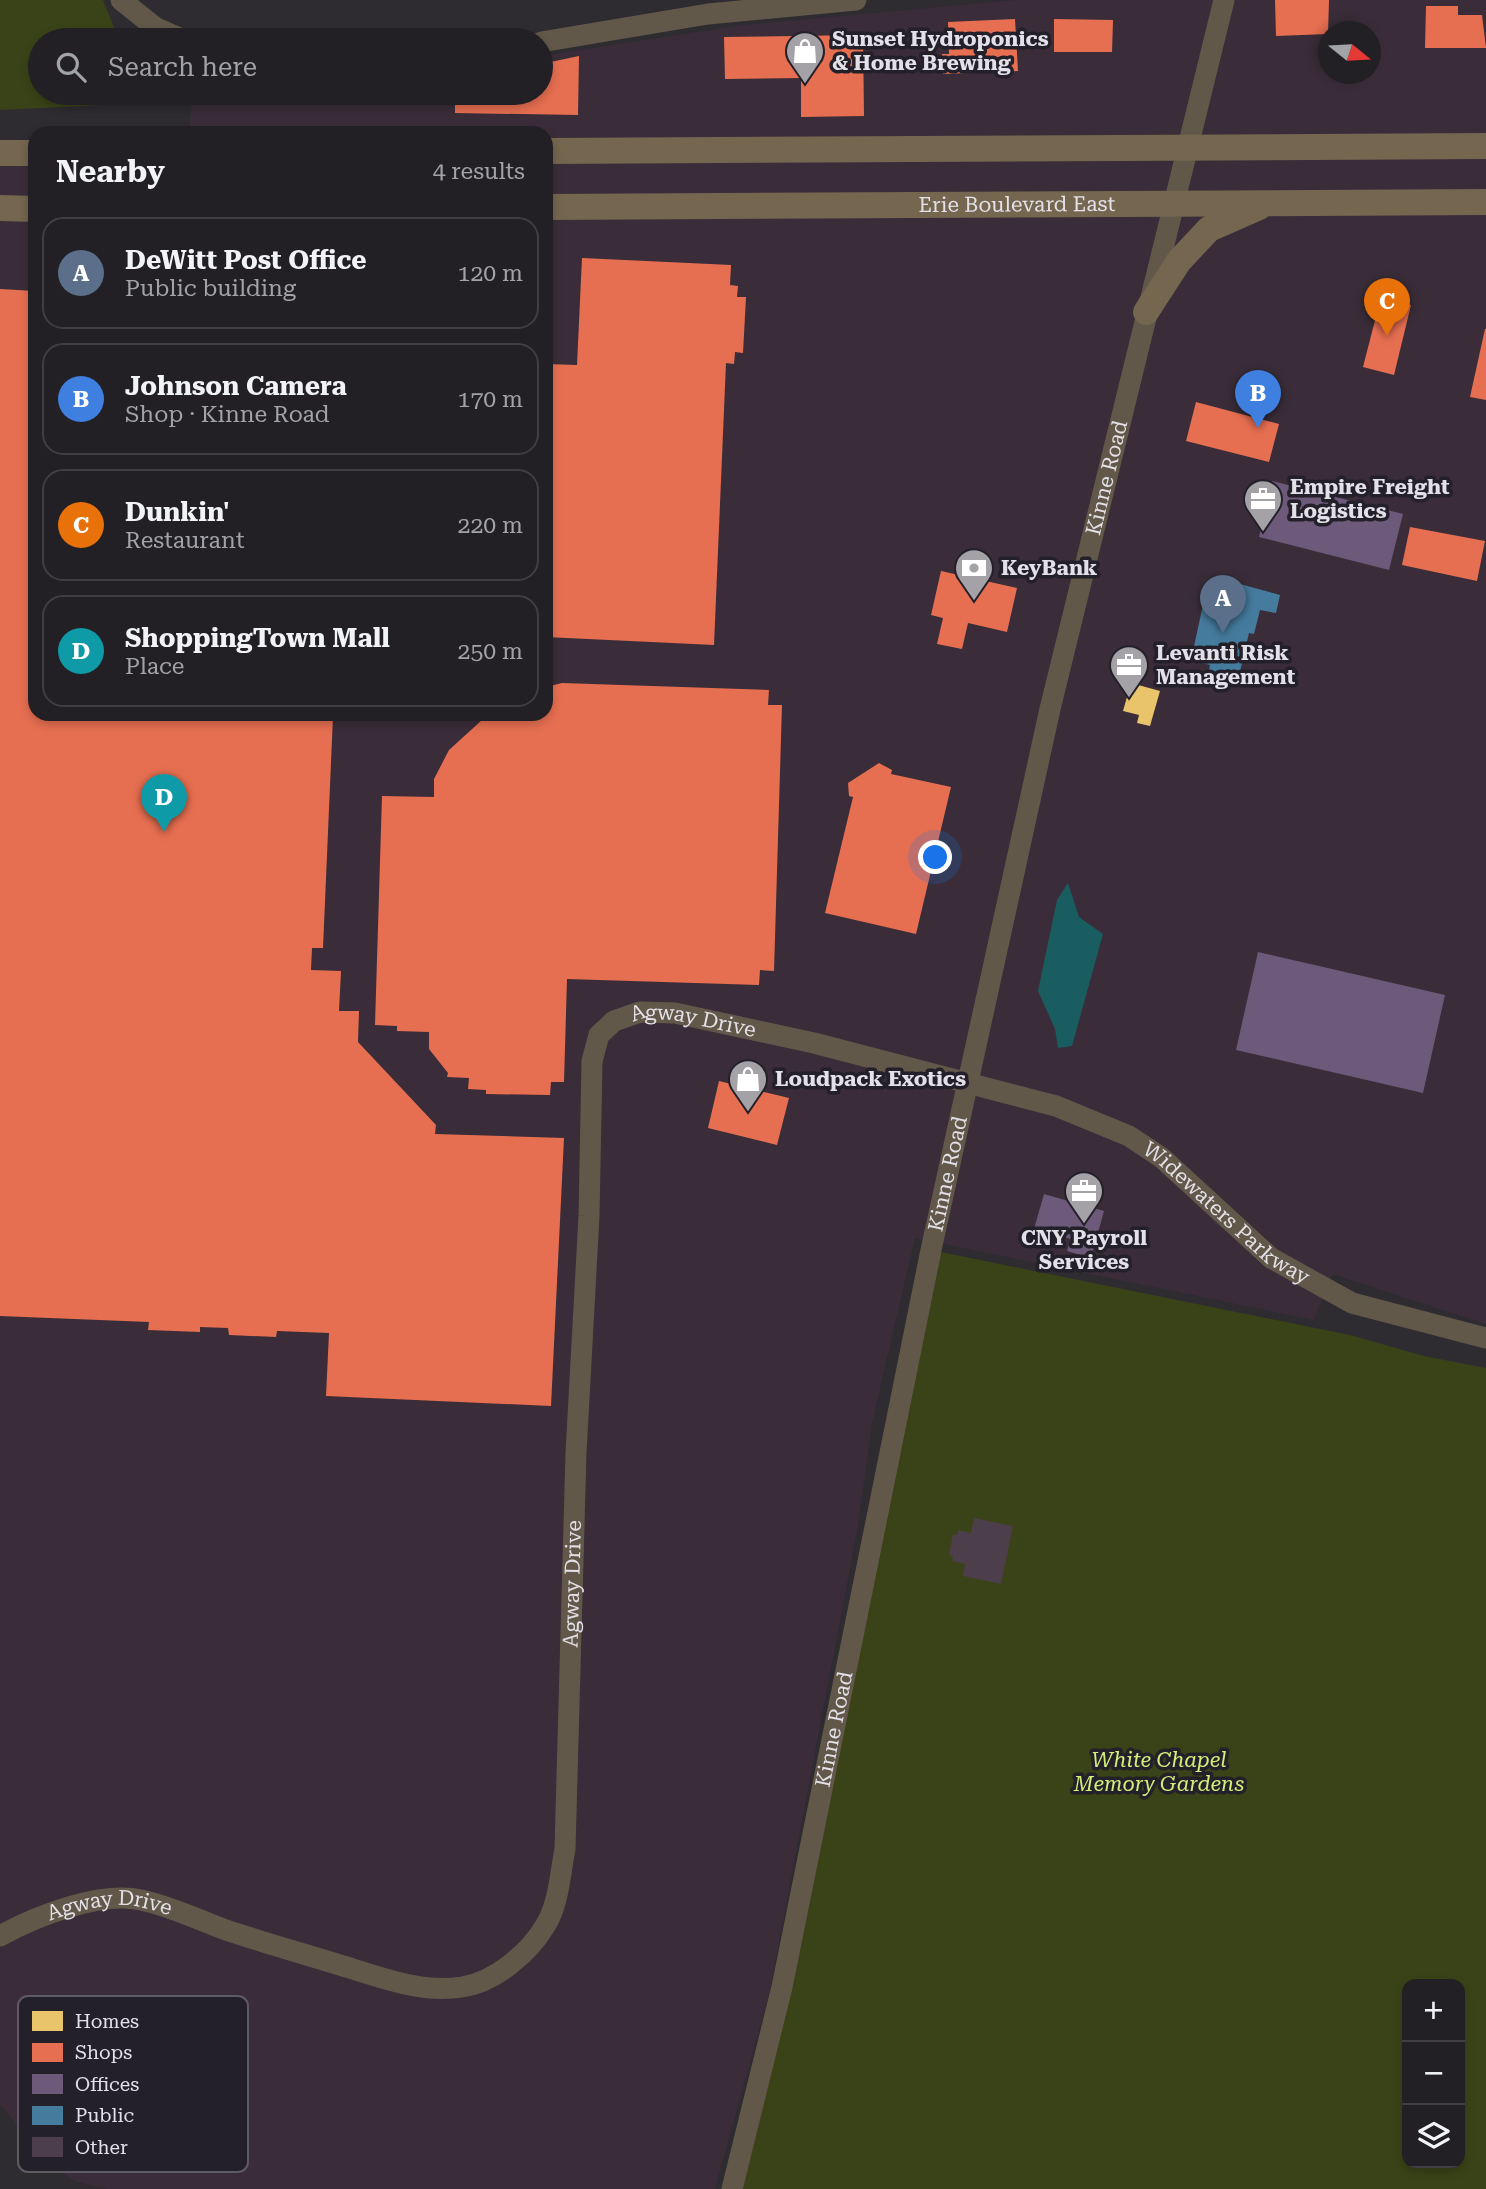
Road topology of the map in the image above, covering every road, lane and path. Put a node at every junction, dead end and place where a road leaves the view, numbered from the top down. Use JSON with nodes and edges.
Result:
{"nodes":[{"id":1,"x":121,"y":0,"type":"edge"},
{"id":2,"x":856,"y":0,"type":"edge"},
{"id":3,"x":1224,"y":0,"type":"edge"},
{"id":4,"x":157,"y":28,"type":"edge"},
{"id":5,"x":553,"y":40,"type":"edge"},
{"id":6,"x":1189,"y":146,"type":"junction"},
{"id":7,"x":1486,"y":146,"type":"edge"},
{"id":8,"x":553,"y":151,"type":"edge"},
{"id":9,"x":0,"y":153,"type":"edge"},
{"id":10,"x":28,"y":153,"type":"edge"},
{"id":11,"x":1486,"y":202,"type":"edge"},
{"id":12,"x":1268,"y":203,"type":"junction"},
{"id":13,"x":1173,"y":204,"type":"junction"},
{"id":14,"x":553,"y":206,"type":"edge"},
{"id":15,"x":0,"y":208,"type":"edge"},
{"id":16,"x":28,"y":209,"type":"edge"},
{"id":17,"x":1146,"y":312,"type":"junction"},
{"id":18,"x":968,"y":1081,"type":"junction"},
{"id":19,"x":1486,"y":1338,"type":"edge"},
{"id":20,"x":0,"y":1936,"type":"edge"},
{"id":21,"x":732,"y":2189,"type":"edge"}],
"edges":[{"from":1,"to":4,"type":"street"},
{"from":2,"to":5,"type":"street"},
{"from":3,"to":6,"type":"street","name":"Kinne Road"},
{"from":6,"to":7,"type":"main road"},
{"from":6,"to":8,"type":"main road"},
{"from":6,"to":13,"type":"street","name":"Kinne Road"},
{"from":9,"to":10,"type":"main road"},
{"from":11,"to":12,"type":"main road","name":"Erie Boulevard East"},
{"from":12,"to":13,"type":"main road","name":"Erie Boulevard East"},
{"from":12,"to":17,"type":"main road"},
{"from":13,"to":14,"type":"main road","name":"Erie Boulevard East"},
{"from":13,"to":17,"type":"street","name":"Kinne Road"},
{"from":15,"to":16,"type":"main road"},
{"from":17,"to":18,"type":"street","name":"Kinne Road"},
{"from":18,"to":19,"type":"street","name":"Widewaters Parkway"},
{"from":18,"to":20,"type":"street","name":"Agway Drive"},
{"from":18,"to":21,"type":"street","name":"Kinne Road"}]}
